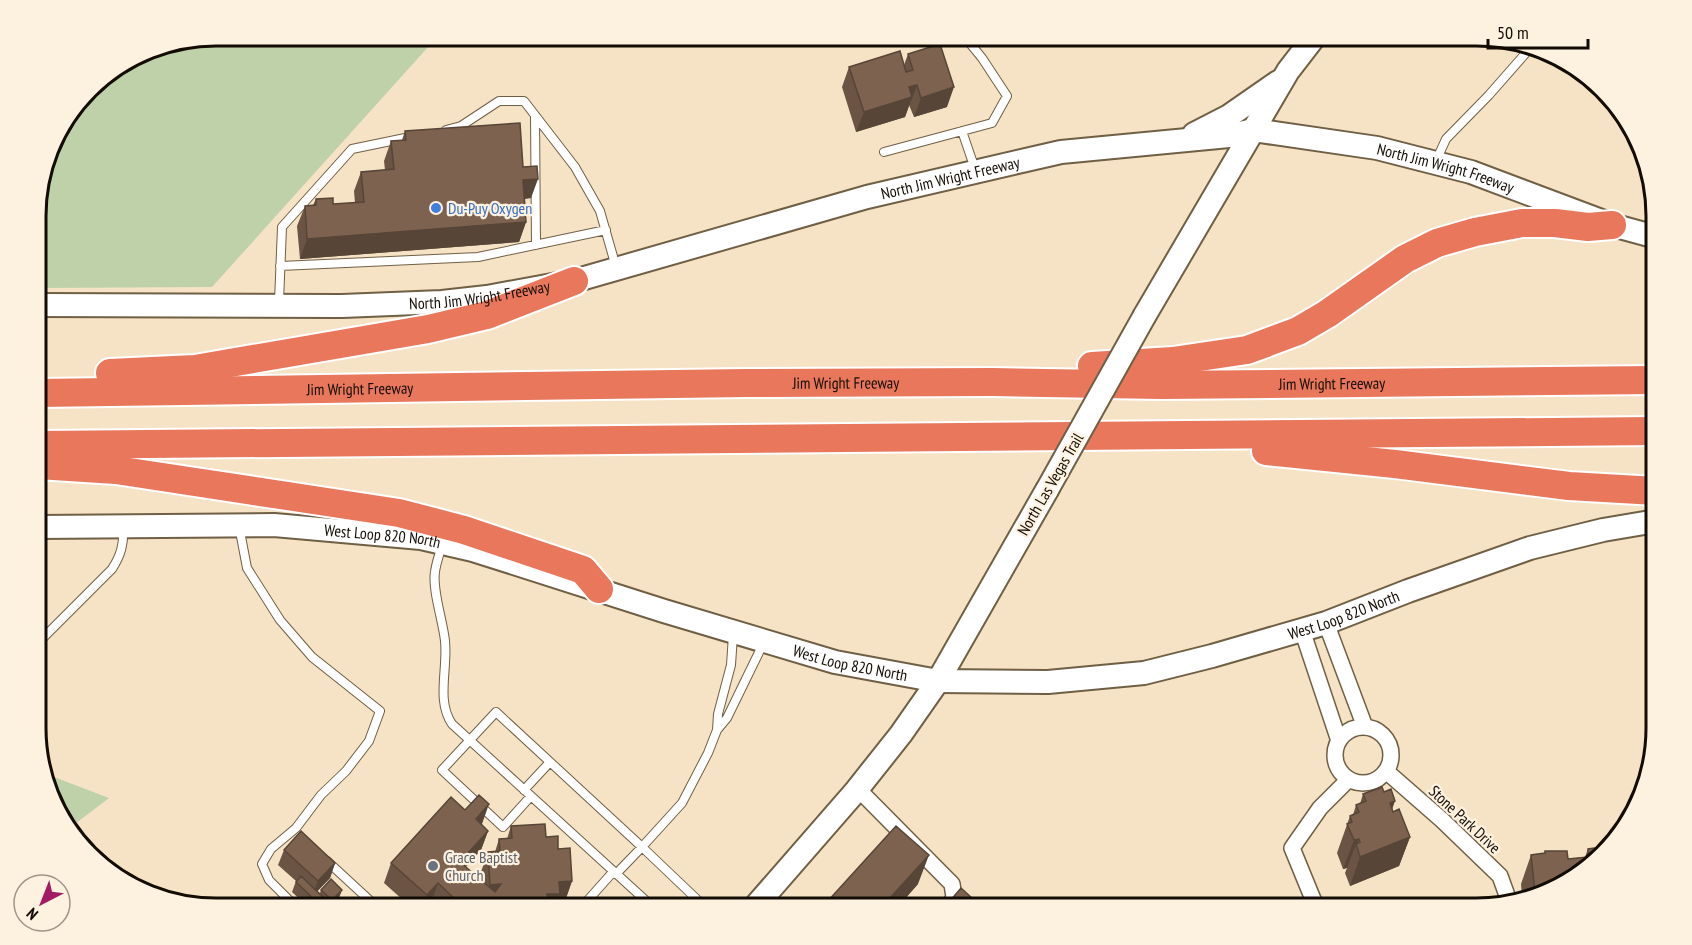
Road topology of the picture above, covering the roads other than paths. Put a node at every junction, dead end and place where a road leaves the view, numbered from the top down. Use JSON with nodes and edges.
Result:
{"nodes":[{"id":1,"x":973,"y":47,"type":"edge"},
{"id":2,"x":1307,"y":47,"type":"edge"},
{"id":3,"x":1525,"y":54,"type":"edge"},
{"id":4,"x":1284,"y":78,"type":"junction"},
{"id":5,"x":535,"y":116,"type":"junction"},
{"id":6,"x":1253,"y":130,"type":"junction"},
{"id":7,"x":441,"y":131,"type":"edge"},
{"id":8,"x":963,"y":131,"type":"junction"},
{"id":9,"x":421,"y":135,"type":"edge"},
{"id":10,"x":1183,"y":140,"type":"junction"},
{"id":11,"x":884,"y":152,"type":"dead end"},
{"id":12,"x":1435,"y":163,"type":"junction"},
{"id":13,"x":976,"y":171,"type":"junction"},
{"id":14,"x":1612,"y":225,"type":"junction"},
{"id":15,"x":606,"y":230,"type":"junction"},
{"id":16,"x":1645,"y":234,"type":"edge"},
{"id":17,"x":536,"y":245,"type":"junction"},
{"id":18,"x":280,"y":266,"type":"junction"},
{"id":19,"x":616,"y":269,"type":"junction"},
{"id":20,"x":574,"y":281,"type":"junction"},
{"id":21,"x":47,"y":305,"type":"edge"},
{"id":22,"x":279,"y":306,"type":"junction"},
{"id":23,"x":47,"y":376,"type":"edge"},
{"id":24,"x":1645,"y":380,"type":"edge"},
{"id":25,"x":992,"y":381,"type":"junction"},
{"id":26,"x":47,"y":393,"type":"edge"},
{"id":27,"x":1645,"y":431,"type":"edge"},
{"id":28,"x":1234,"y":436,"type":"junction"},
{"id":29,"x":47,"y":445,"type":"edge"},
{"id":30,"x":47,"y":466,"type":"edge"},
{"id":31,"x":1645,"y":490,"type":"edge"},
{"id":32,"x":1645,"y":523,"type":"edge"},
{"id":33,"x":239,"y":525,"type":"junction"},
{"id":34,"x":123,"y":526,"type":"junction"},
{"id":35,"x":47,"y":527,"type":"edge"},
{"id":36,"x":442,"y":543,"type":"junction"},
{"id":37,"x":599,"y":589,"type":"junction"},
{"id":38,"x":1326,"y":623,"type":"junction"},
{"id":39,"x":1302,"y":630,"type":"junction"},
{"id":40,"x":733,"y":632,"type":"junction"},
{"id":41,"x":47,"y":634,"type":"edge"},
{"id":42,"x":765,"y":641,"type":"junction"},
{"id":43,"x":938,"y":681,"type":"junction"},
{"id":44,"x":1365,"y":727,"type":"junction"},
{"id":45,"x":717,"y":730,"type":"junction"},
{"id":46,"x":470,"y":740,"type":"junction"},
{"id":47,"x":1339,"y":741,"type":"junction"},
{"id":48,"x":550,"y":762,"type":"junction"},
{"id":49,"x":1386,"y":771,"type":"junction"},
{"id":50,"x":1349,"y":779,"type":"junction"},
{"id":51,"x":857,"y":788,"type":"junction"},
{"id":52,"x":524,"y":790,"type":"junction"},
{"id":53,"x":531,"y":796,"type":"junction"},
{"id":54,"x":293,"y":830,"type":"junction"},
{"id":55,"x":302,"y":838,"type":"edge"},
{"id":56,"x":642,"y":847,"type":"junction"},
{"id":57,"x":319,"y":854,"type":"edge"},
{"id":58,"x":615,"y":873,"type":"junction"},
{"id":59,"x":1507,"y":895,"type":"edge"},
{"id":60,"x":287,"y":898,"type":"edge"},
{"id":61,"x":367,"y":898,"type":"edge"},
{"id":62,"x":591,"y":898,"type":"edge"},
{"id":63,"x":643,"y":898,"type":"edge"},
{"id":64,"x":696,"y":898,"type":"edge"},
{"id":65,"x":762,"y":898,"type":"edge"},
{"id":66,"x":954,"y":898,"type":"edge"},
{"id":67,"x":1312,"y":898,"type":"edge"}],
"edges":[{"from":1,"to":8,"type":"lane"},
{"from":2,"to":4,"type":"main road","name":"North Las Vegas Trail"},
{"from":3,"to":12,"type":"lane"},
{"from":4,"to":6,"type":"main road","name":"North Las Vegas Trail"},
{"from":4,"to":10,"type":"main road"},
{"from":5,"to":7,"type":"lane"},
{"from":5,"to":15,"type":"lane"},
{"from":5,"to":17,"type":"lane"},
{"from":6,"to":10,"type":"main road","name":"North Jim Wright Freeway"},
{"from":6,"to":12,"type":"main road","name":"North Jim Wright Freeway"},
{"from":6,"to":43,"type":"main road","name":"North Las Vegas Trail","bridge":true},
{"from":8,"to":11,"type":"lane"},
{"from":8,"to":13,"type":"lane"},
{"from":9,"to":18,"type":"lane"},
{"from":10,"to":13,"type":"main road","name":"North Jim Wright Freeway"},
{"from":12,"to":14,"type":"main road","name":"North Jim Wright Freeway"},
{"from":13,"to":19,"type":"main road","name":"North Jim Wright Freeway"},
{"from":14,"to":16,"type":"main road","name":"North Jim Wright Freeway"},
{"from":14,"to":25,"type":"highway"},
{"from":15,"to":17,"type":"lane"},
{"from":15,"to":19,"type":"lane"},
{"from":17,"to":18,"type":"lane"},
{"from":18,"to":22,"type":"lane"},
{"from":19,"to":20,"type":"main road","name":"North Jim Wright Freeway"},
{"from":20,"to":22,"type":"main road","name":"North Jim Wright Freeway"},
{"from":20,"to":23,"type":"highway"},
{"from":21,"to":22,"type":"main road","name":"North Jim Wright Freeway"},
{"from":24,"to":25,"type":"highway","name":"Jim Wright Freeway"},
{"from":25,"to":26,"type":"highway","name":"Jim Wright Freeway"},
{"from":27,"to":28,"type":"highway"},
{"from":28,"to":29,"type":"highway"},
{"from":28,"to":31,"type":"highway"},
{"from":30,"to":37,"type":"highway"},
{"from":32,"to":38,"type":"main road","name":"West Loop 820 North"},
{"from":33,"to":34,"type":"main road","name":"West Loop 820 North"},
{"from":33,"to":36,"type":"main road","name":"West Loop 820 North"},
{"from":33,"to":54,"type":"lane"},
{"from":34,"to":35,"type":"main road","name":"West Loop 820 North"},
{"from":34,"to":41,"type":"lane"},
{"from":36,"to":37,"type":"main road","name":"West Loop 820 North"},
{"from":36,"to":46,"type":"lane"},
{"from":37,"to":40,"type":"main road","name":"West Loop 820 North"},
{"from":38,"to":39,"type":"main road","name":"West Loop 820 North"},
{"from":38,"to":44,"type":"street"},
{"from":39,"to":43,"type":"main road","name":"West Loop 820 North"},
{"from":39,"to":47,"type":"street"},
{"from":40,"to":42,"type":"main road","name":"West Loop 820 North"},
{"from":40,"to":45,"type":"lane"},
{"from":42,"to":43,"type":"main road","name":"West Loop 820 North"},
{"from":42,"to":45,"type":"lane"},
{"from":43,"to":51,"type":"main road","name":"North Las Vegas Trail"},
{"from":44,"to":47,"type":"street"},
{"from":44,"to":49,"type":"street"},
{"from":45,"to":56,"type":"lane"},
{"from":46,"to":48,"type":"lane"},
{"from":46,"to":52,"type":"lane"},
{"from":46,"to":53,"type":"lane"},
{"from":47,"to":50,"type":"street"},
{"from":48,"to":52,"type":"lane"},
{"from":48,"to":56,"type":"lane"},
{"from":49,"to":50,"type":"street"},
{"from":49,"to":59,"type":"street","name":"Stone Park Drive"},
{"from":50,"to":67,"type":"street"},
{"from":51,"to":65,"type":"main road","name":"North Las Vegas Trail"},
{"from":51,"to":66,"type":"street"},
{"from":52,"to":53,"type":"lane"},
{"from":53,"to":58,"type":"lane"},
{"from":54,"to":55,"type":"lane"},
{"from":54,"to":60,"type":"lane"},
{"from":56,"to":58,"type":"lane"},
{"from":56,"to":64,"type":"lane"},
{"from":57,"to":61,"type":"lane"},
{"from":58,"to":62,"type":"lane"},
{"from":58,"to":63,"type":"lane"}]}
